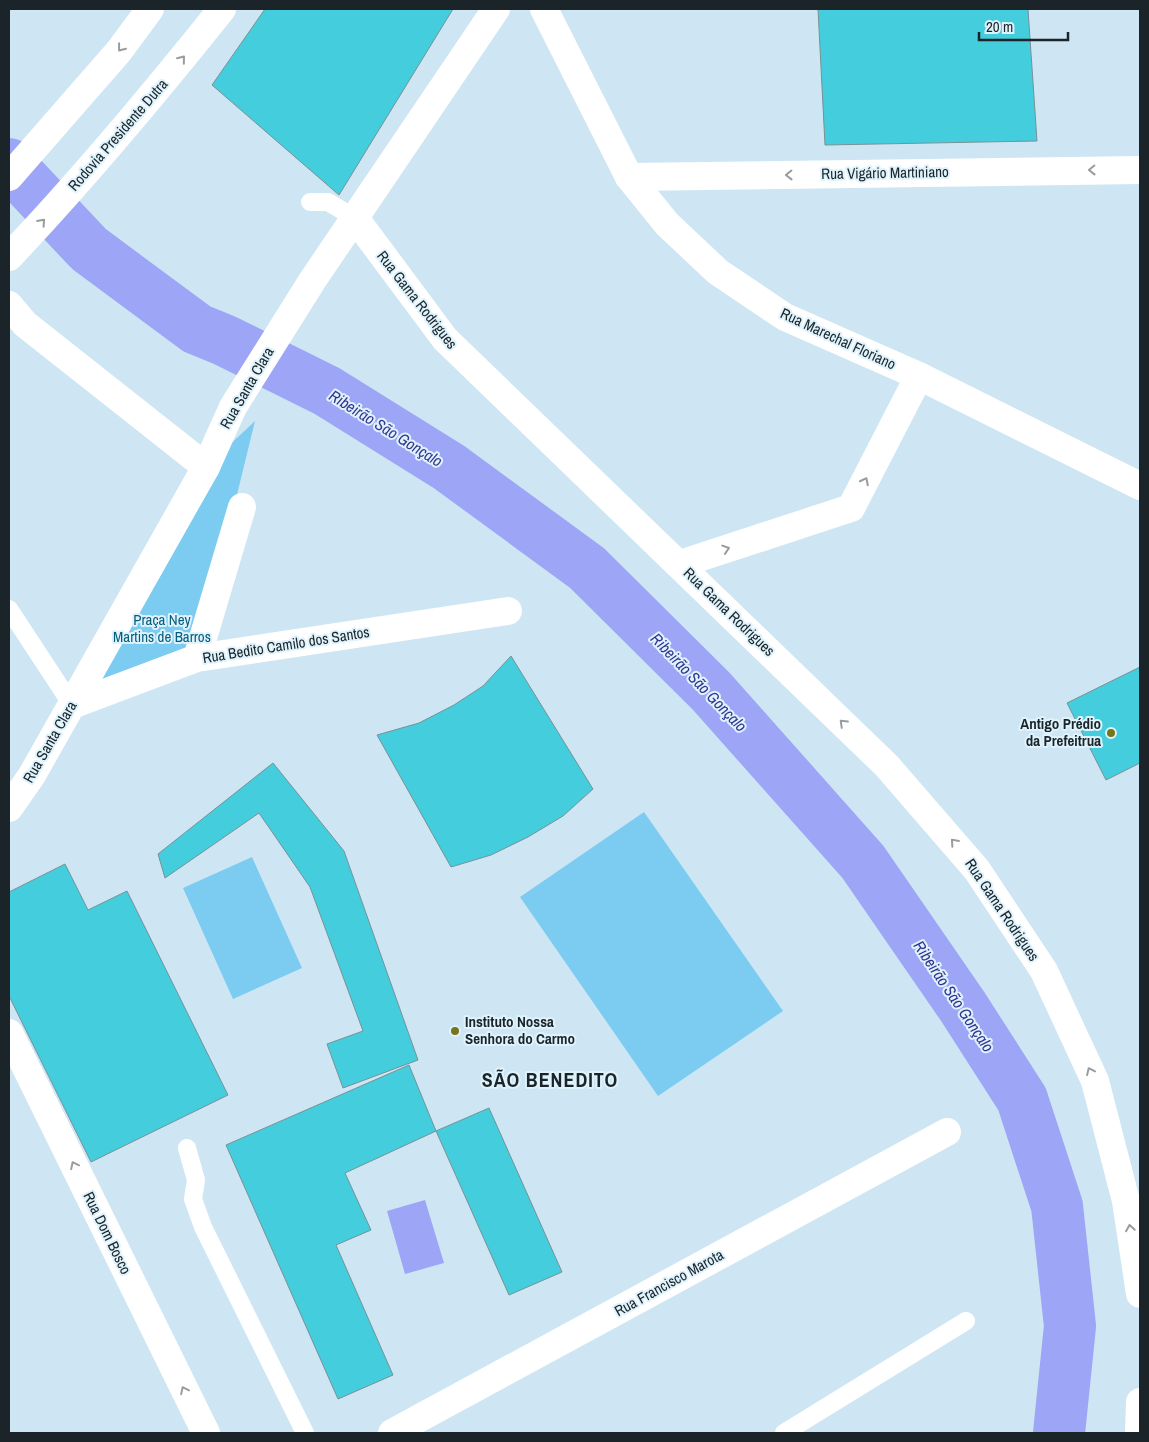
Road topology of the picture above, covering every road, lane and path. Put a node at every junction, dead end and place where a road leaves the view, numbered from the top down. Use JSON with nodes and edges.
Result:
{"nodes":[{"id":1,"x":150,"y":9,"type":"edge"},
{"id":2,"x":222,"y":9,"type":"edge"},
{"id":3,"x":496,"y":9,"type":"edge"},
{"id":4,"x":544,"y":9,"type":"edge"},
{"id":5,"x":1140,"y":170,"type":"edge"},
{"id":6,"x":9,"y":177,"type":"edge"},
{"id":7,"x":629,"y":177,"type":"junction"},
{"id":8,"x":310,"y":202,"type":"dead end"},
{"id":9,"x":355,"y":218,"type":"junction"},
{"id":10,"x":9,"y":257,"type":"edge"},
{"id":11,"x":9,"y":305,"type":"edge"},
{"id":12,"x":919,"y":376,"type":"junction"},
{"id":13,"x":206,"y":467,"type":"junction"},
{"id":14,"x":1140,"y":486,"type":"edge"},
{"id":15,"x":242,"y":507,"type":"dead end"},
{"id":16,"x":680,"y":564,"type":"junction"},
{"id":17,"x":9,"y":609,"type":"edge"},
{"id":18,"x":508,"y":611,"type":"dead end"},
{"id":19,"x":197,"y":658,"type":"junction"},
{"id":20,"x":72,"y":705,"type":"junction"},
{"id":21,"x":9,"y":808,"type":"edge"},
{"id":22,"x":9,"y":1033,"type":"edge"},
{"id":23,"x":947,"y":1132,"type":"dead end"},
{"id":24,"x":187,"y":1148,"type":"dead end"},
{"id":25,"x":1140,"y":1294,"type":"edge"},
{"id":26,"x":966,"y":1320,"type":"dead end"},
{"id":27,"x":1140,"y":1402,"type":"edge"},
{"id":28,"x":206,"y":1433,"type":"edge"},
{"id":29,"x":305,"y":1433,"type":"edge"},
{"id":30,"x":394,"y":1433,"type":"edge"},
{"id":31,"x":784,"y":1433,"type":"edge"},
{"id":32,"x":1139,"y":1433,"type":"edge"}],
"edges":[{"from":1,"to":6,"type":"main road","one_way":true},
{"from":10,"to":2,"type":"main road","name":"Rodovia Presidente Dutra","one_way":true},
{"from":3,"to":9,"type":"main road","name":"Rua Santa Clara"},
{"from":4,"to":7,"type":"main road","name":"Rua Marechal Floriano"},
{"from":5,"to":7,"type":"main road","name":"Rua Vigário Martiniano","one_way":true},
{"from":7,"to":12,"type":"main road","name":"Rua Marechal Floriano"},
{"from":8,"to":9,"type":"lane"},
{"from":9,"to":13,"type":"main road","name":"Rua Santa Clara"},
{"from":9,"to":16,"type":"main road","name":"Rua Gama Rodrigues"},
{"from":11,"to":13,"type":"main road"},
{"from":12,"to":14,"type":"main road","name":"Rua Marechal Floriano"},
{"from":16,"to":12,"type":"main road","name":"Rua Gama Rodrigues","one_way":true},
{"from":13,"to":20,"type":"main road","name":"Rua Santa Clara"},
{"from":15,"to":19,"type":"main road"},
{"from":25,"to":16,"type":"main road","name":"Rua Gama Rodrigues","one_way":true},
{"from":17,"to":20,"type":"lane"},
{"from":18,"to":19,"type":"main road","name":"Rua Bedito Camilo dos Santos"},
{"from":19,"to":20,"type":"main road","name":"Rua Bedito Camilo dos Santos"},
{"from":20,"to":21,"type":"main road","name":"Rua Santa Clara"},
{"from":28,"to":22,"type":"main road","name":"Rua Dom Bosco","one_way":true},
{"from":23,"to":30,"type":"main road","name":"Rua Francisco Marota"},
{"from":24,"to":29,"type":"lane"},
{"from":26,"to":31,"type":"lane"},
{"from":27,"to":32,"type":"main road"}]}
